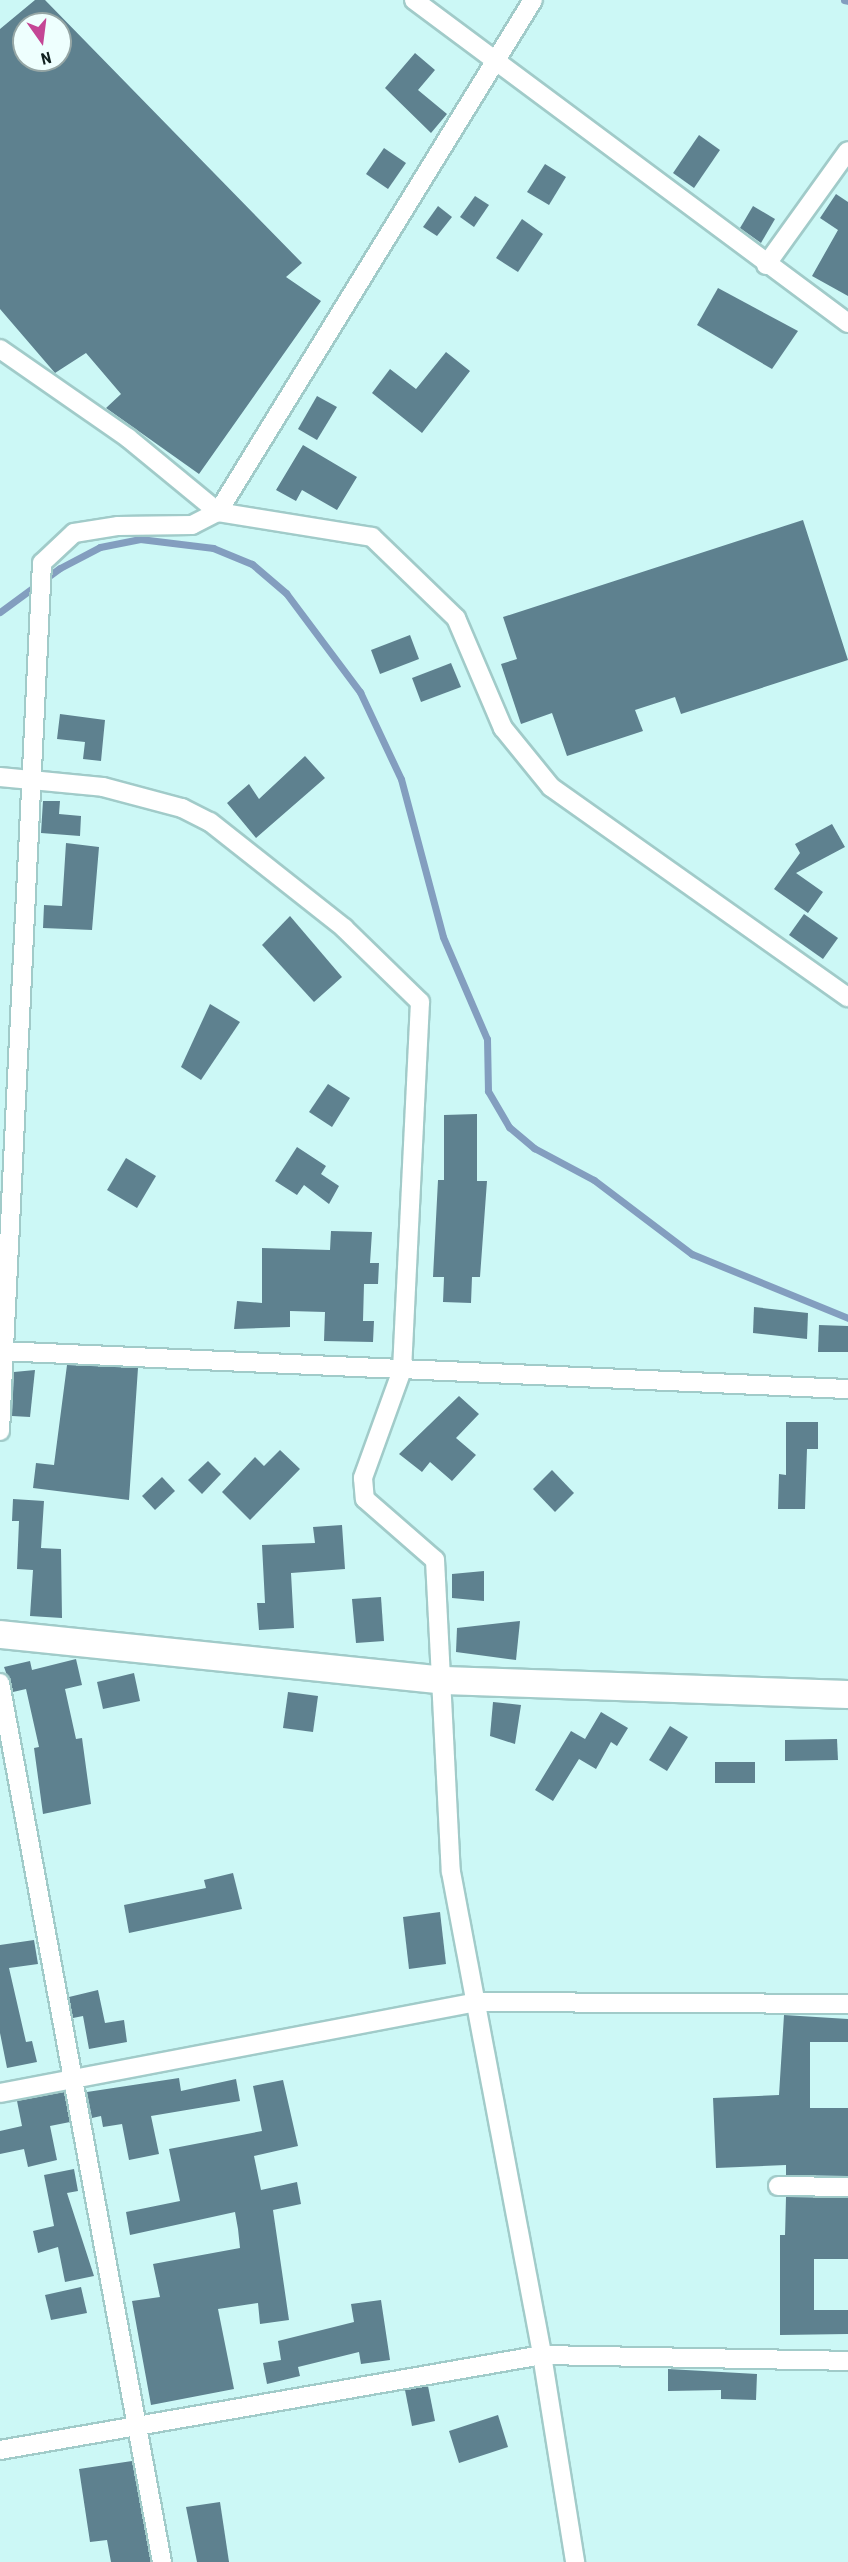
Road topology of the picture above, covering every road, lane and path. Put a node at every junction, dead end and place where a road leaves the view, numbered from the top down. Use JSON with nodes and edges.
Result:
{"nodes":[{"id":1,"x":414,"y":0,"type":"edge"},
{"id":2,"x":533,"y":0,"type":"edge"},
{"id":3,"x":498,"y":62,"type":"junction"},
{"id":4,"x":848,"y":151,"type":"edge"},
{"id":5,"x":766,"y":265,"type":"junction"},
{"id":6,"x":848,"y":323,"type":"edge"},
{"id":7,"x":0,"y":349,"type":"edge"},
{"id":8,"x":218,"y":512,"type":"junction"},
{"id":9,"x":32,"y":776,"type":"junction"},
{"id":10,"x":0,"y":777,"type":"edge"},
{"id":11,"x":848,"y":996,"type":"edge"},
{"id":12,"x":7,"y":1092,"type":"edge"},
{"id":13,"x":2,"y":1350,"type":"edge"},
{"id":14,"x":402,"y":1370,"type":"junction"},
{"id":15,"x":848,"y":1389,"type":"edge"},
{"id":16,"x":0,"y":1431,"type":"edge"},
{"id":17,"x":0,"y":1634,"type":"edge"},
{"id":18,"x":443,"y":1680,"type":"junction"},
{"id":19,"x":0,"y":1683,"type":"edge"},
{"id":20,"x":848,"y":1694,"type":"edge"},
{"id":21,"x":7,"y":1755,"type":"edge"},
{"id":22,"x":477,"y":2002,"type":"junction"},
{"id":23,"x":848,"y":2004,"type":"edge"},
{"id":24,"x":75,"y":2080,"type":"junction"},
{"id":25,"x":0,"y":2093,"type":"edge"},
{"id":26,"x":778,"y":2186,"type":"dead end"},
{"id":27,"x":848,"y":2187,"type":"edge"},
{"id":28,"x":542,"y":2355,"type":"junction"},
{"id":29,"x":848,"y":2361,"type":"edge"},
{"id":30,"x":139,"y":2424,"type":"junction"},
{"id":31,"x":0,"y":2450,"type":"edge"},
{"id":32,"x":162,"y":2562,"type":"edge"},
{"id":33,"x":575,"y":2562,"type":"edge"}],
"edges":[{"from":1,"to":3,"type":"street"},
{"from":2,"to":3,"type":"street"},
{"from":3,"to":5,"type":"street"},
{"from":3,"to":8,"type":"street"},
{"from":4,"to":5,"type":"street"},
{"from":5,"to":6,"type":"street"},
{"from":7,"to":8,"type":"street"},
{"from":8,"to":9,"type":"street"},
{"from":8,"to":11,"type":"street"},
{"from":9,"to":10,"type":"street"},
{"from":9,"to":12,"type":"street"},
{"from":9,"to":14,"type":"street"},
{"from":12,"to":13,"type":"street"},
{"from":13,"to":14,"type":"street"},
{"from":13,"to":16,"type":"street"},
{"from":14,"to":15,"type":"street"},
{"from":14,"to":18,"type":"street"},
{"from":17,"to":18,"type":"street"},
{"from":18,"to":20,"type":"street"},
{"from":18,"to":22,"type":"street"},
{"from":19,"to":21,"type":"street"},
{"from":21,"to":24,"type":"street"},
{"from":22,"to":23,"type":"street"},
{"from":22,"to":24,"type":"street"},
{"from":22,"to":28,"type":"street"},
{"from":24,"to":25,"type":"street"},
{"from":24,"to":30,"type":"street"},
{"from":26,"to":27,"type":"street"},
{"from":28,"to":29,"type":"street"},
{"from":28,"to":30,"type":"street"},
{"from":28,"to":33,"type":"street"},
{"from":30,"to":31,"type":"street"},
{"from":30,"to":32,"type":"street"}]}
